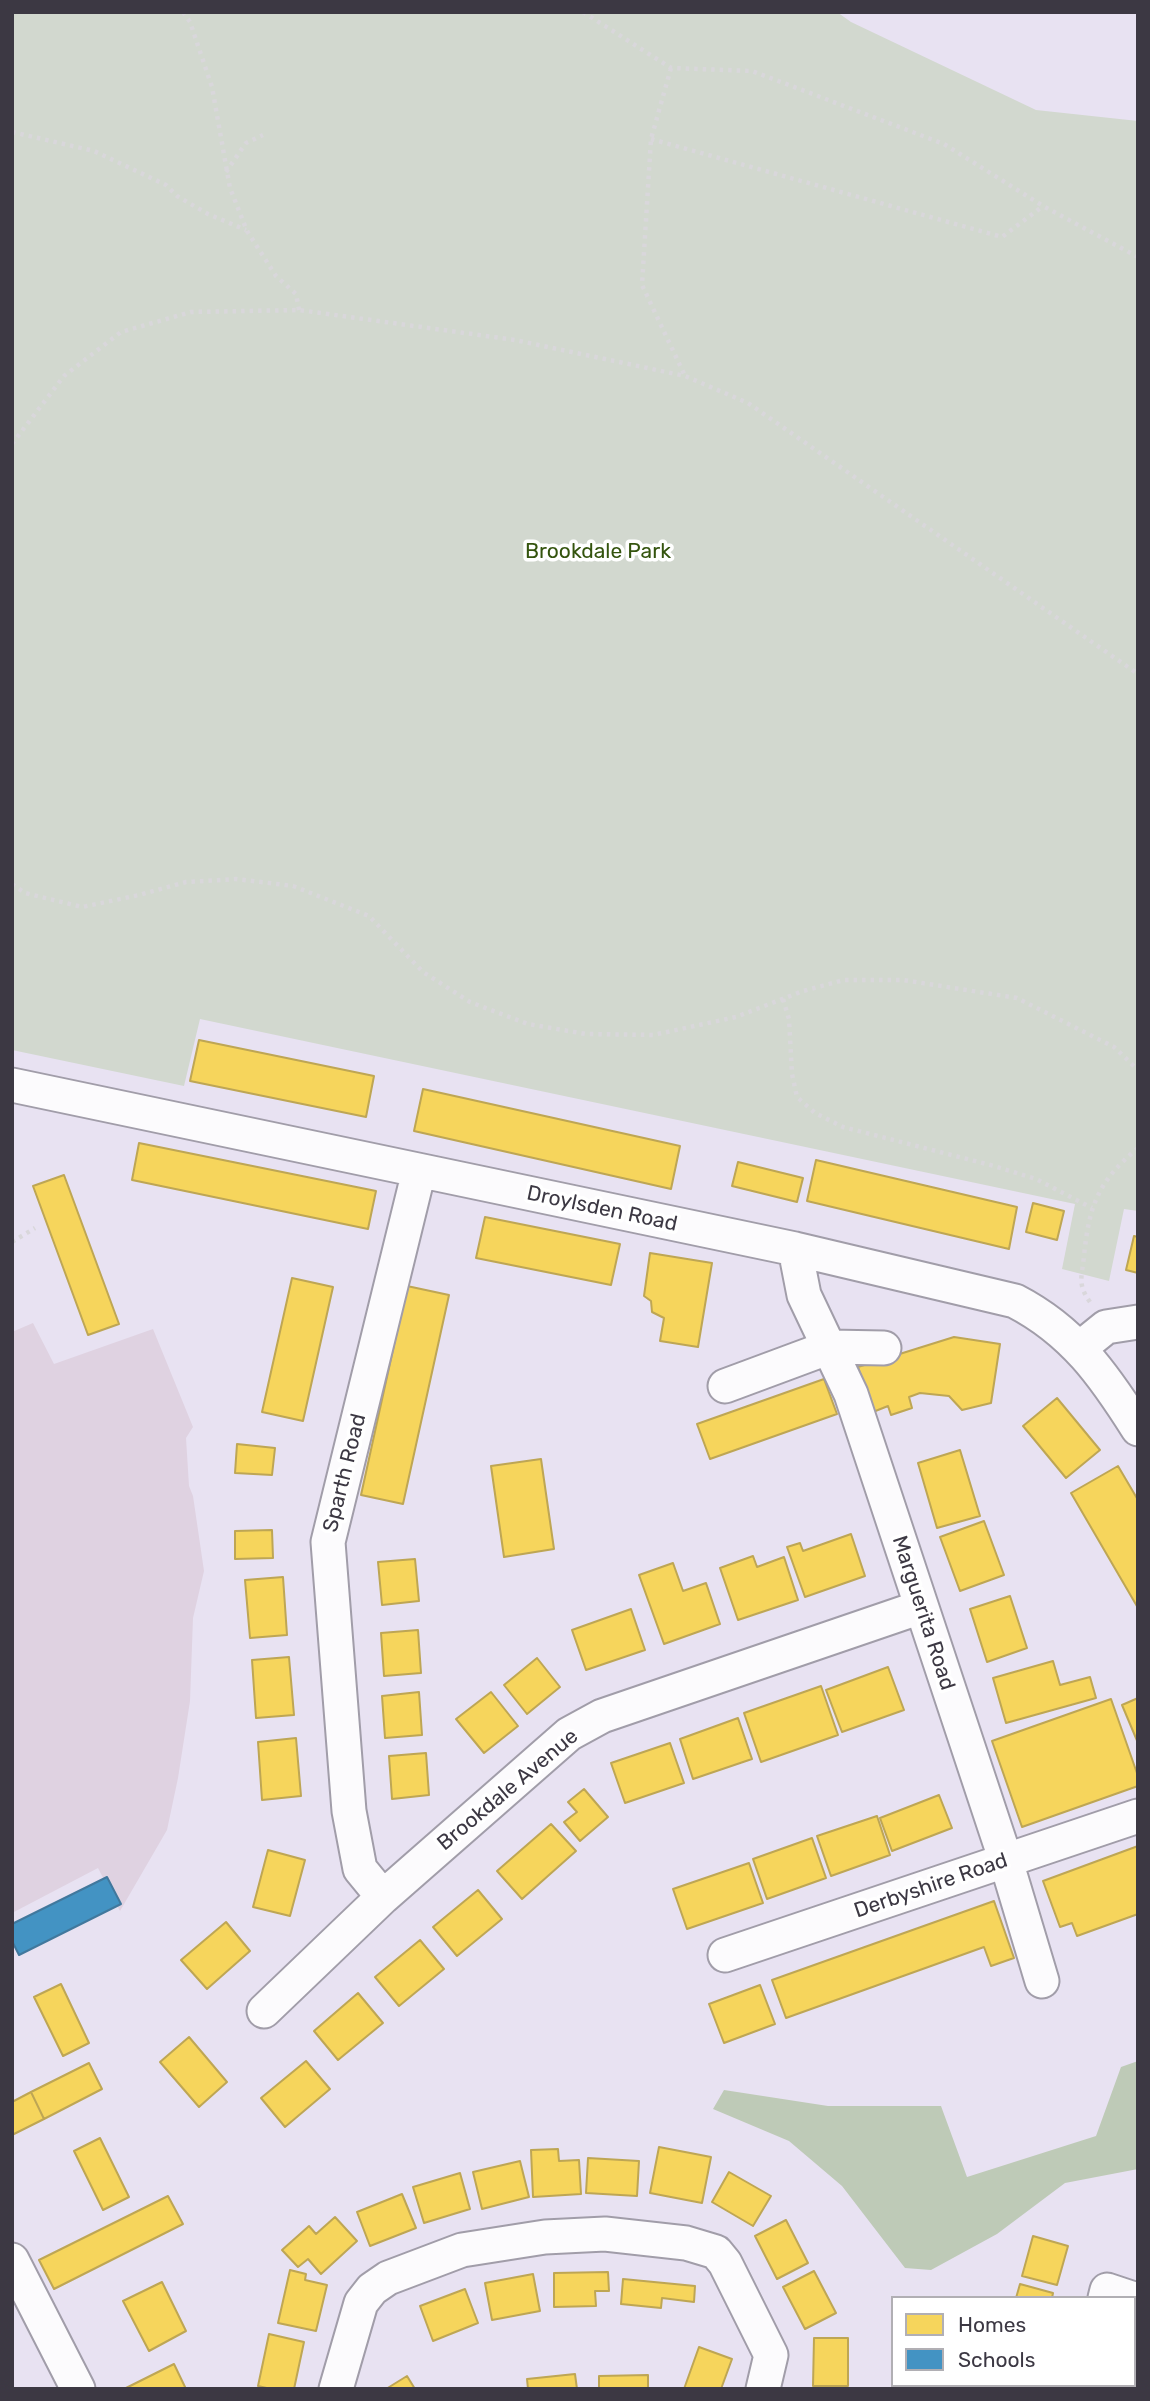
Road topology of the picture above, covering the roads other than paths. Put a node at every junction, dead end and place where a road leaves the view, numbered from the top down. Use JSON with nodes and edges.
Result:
{"nodes":[{"id":1,"x":12,"y":1085,"type":"edge"},
{"id":2,"x":419,"y":1171,"type":"junction"},
{"id":3,"x":795,"y":1249,"type":"junction"},
{"id":4,"x":1122,"y":1325,"type":"edge"},
{"id":5,"x":830,"y":1347,"type":"junction"},
{"id":6,"x":884,"y":1348,"type":"dead end"},
{"id":7,"x":1080,"y":1348,"type":"junction"},
{"id":8,"x":724,"y":1386,"type":"dead end"},
{"id":9,"x":1138,"y":1429,"type":"edge"},
{"id":10,"x":921,"y":1607,"type":"junction"},
{"id":11,"x":1138,"y":1816,"type":"edge"},
{"id":12,"x":1006,"y":1861,"type":"junction"},
{"id":13,"x":383,"y":1897,"type":"junction"},
{"id":14,"x":725,"y":1955,"type":"dead end"},
{"id":15,"x":1042,"y":1981,"type":"dead end"},
{"id":16,"x":264,"y":2011,"type":"dead end"},
{"id":17,"x":12,"y":2260,"type":"edge"},
{"id":18,"x":1106,"y":2296,"type":"edge"},
{"id":19,"x":1125,"y":2296,"type":"edge"},
{"id":20,"x":78,"y":2389,"type":"edge"},
{"id":21,"x":336,"y":2389,"type":"edge"},
{"id":22,"x":763,"y":2389,"type":"edge"}],
"edges":[{"from":1,"to":2,"type":"street","name":"Droylsden Road"},
{"from":2,"to":3,"type":"street","name":"Droylsden Road"},
{"from":2,"to":13,"type":"street","name":"Sparth Road"},
{"from":3,"to":5,"type":"street","name":"Marguerita Road"},
{"from":3,"to":7,"type":"street","name":"Droylsden Road"},
{"from":4,"to":7,"type":"street"},
{"from":5,"to":6,"type":"street"},
{"from":5,"to":8,"type":"street"},
{"from":5,"to":10,"type":"street","name":"Marguerita Road"},
{"from":7,"to":9,"type":"street","name":"Droylsden Road"},
{"from":10,"to":12,"type":"street","name":"Marguerita Road"},
{"from":10,"to":13,"type":"street","name":"Brookdale Avenue"},
{"from":11,"to":12,"type":"street","name":"Derbyshire Road"},
{"from":12,"to":14,"type":"street","name":"Derbyshire Road"},
{"from":12,"to":15,"type":"street","name":"Marguerita Road"},
{"from":13,"to":16,"type":"street","name":"Brookdale Avenue"},
{"from":17,"to":20,"type":"street"},
{"from":18,"to":19,"type":"street"},
{"from":21,"to":22,"type":"street"}]}
